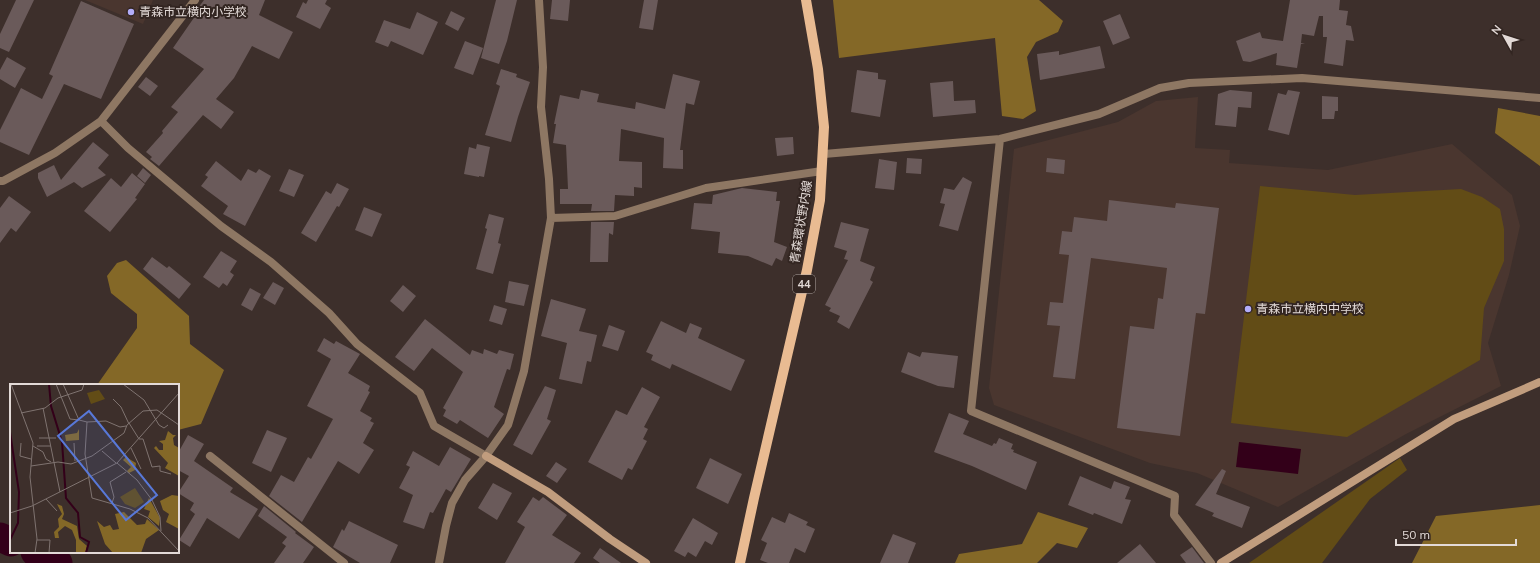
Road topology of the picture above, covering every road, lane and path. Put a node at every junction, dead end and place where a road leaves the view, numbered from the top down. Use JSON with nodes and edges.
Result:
{"nodes":[{"id":1,"x":195,"y":0,"type":"edge"},
{"id":2,"x":540,"y":0,"type":"edge"},
{"id":3,"x":806,"y":0,"type":"edge"},
{"id":4,"x":1540,"y":98,"type":"edge"},
{"id":5,"x":101,"y":121,"type":"junction"},
{"id":6,"x":1000,"y":139,"type":"junction"},
{"id":7,"x":824,"y":154,"type":"junction"},
{"id":8,"x":822,"y":171,"type":"junction"},
{"id":9,"x":1,"y":183,"type":"edge"},
{"id":10,"x":551,"y":218,"type":"junction"},
{"id":11,"x":1540,"y":382,"type":"edge"},
{"id":12,"x":210,"y":456,"type":"dead end"},
{"id":13,"x":486,"y":456,"type":"junction"},
{"id":14,"x":344,"y":563,"type":"edge"},
{"id":15,"x":439,"y":563,"type":"edge"},
{"id":16,"x":646,"y":563,"type":"edge"},
{"id":17,"x":740,"y":563,"type":"edge"},
{"id":18,"x":1211,"y":563,"type":"edge"},
{"id":19,"x":1221,"y":563,"type":"edge"}],
"edges":[{"from":1,"to":5,"type":"street"},
{"from":2,"to":10,"type":"street"},
{"from":3,"to":7,"type":"main road","name":"青森環状野内線","number":"44"},
{"from":4,"to":6,"type":"street"},
{"from":5,"to":9,"type":"street"},
{"from":5,"to":13,"type":"street"},
{"from":6,"to":7,"type":"street"},
{"from":6,"to":18,"type":"street"},
{"from":7,"to":8,"type":"main road","name":"青森環状野内線","number":"44"},
{"from":8,"to":10,"type":"street"},
{"from":8,"to":17,"type":"main road","name":"青森環状野内線","number":"44"},
{"from":10,"to":13,"type":"street"},
{"from":11,"to":19,"type":"street"},
{"from":12,"to":14,"type":"street"},
{"from":13,"to":15,"type":"street"},
{"from":13,"to":16,"type":"street"}]}
